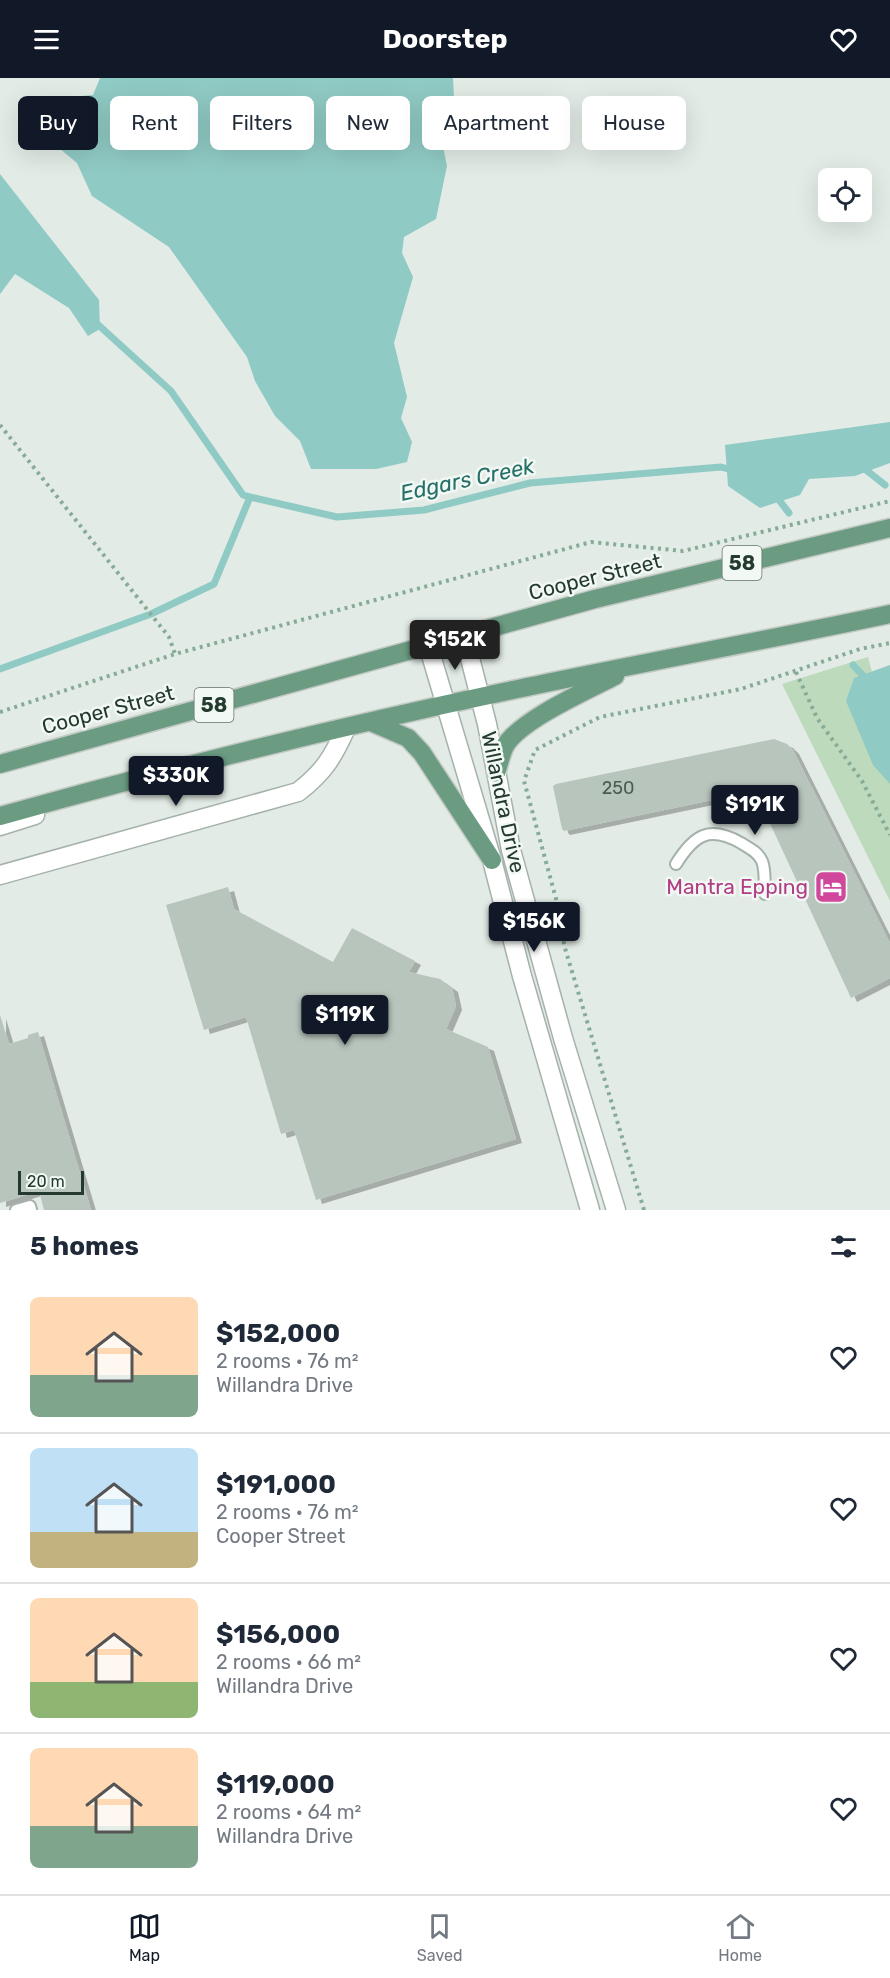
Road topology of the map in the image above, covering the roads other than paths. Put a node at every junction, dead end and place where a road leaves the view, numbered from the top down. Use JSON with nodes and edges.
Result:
{"nodes":[{"id":1,"x":890,"y":528,"type":"edge"},
{"id":2,"x":890,"y":614,"type":"edge"},
{"id":3,"x":464,"y":635,"type":"junction"},
{"id":4,"x":428,"y":645,"type":"junction"},
{"id":5,"x":636,"y":665,"type":"junction"},
{"id":6,"x":481,"y":698,"type":"junction"},
{"id":7,"x":445,"y":707,"type":"junction"},
{"id":8,"x":371,"y":722,"type":"junction"},
{"id":9,"x":346,"y":728,"type":"junction"},
{"id":10,"x":0,"y":764,"type":"edge"},
{"id":11,"x":496,"y":773,"type":"junction"},
{"id":12,"x":121,"y":782,"type":"junction"},
{"id":13,"x":0,"y":816,"type":"edge"},
{"id":14,"x":0,"y":826,"type":"edge"},
{"id":15,"x":492,"y":860,"type":"junction"},
{"id":16,"x":676,"y":864,"type":"dead end"},
{"id":17,"x":0,"y":875,"type":"edge"},
{"id":18,"x":765,"y":894,"type":"dead end"},
{"id":19,"x":16,"y":1210,"type":"edge"},
{"id":20,"x":31,"y":1210,"type":"edge"},
{"id":21,"x":590,"y":1210,"type":"edge"},
{"id":22,"x":616,"y":1210,"type":"edge"}],
"edges":[{"from":1,"to":3,"type":"main road","name":"Cooper Street","number":"58"},
{"from":2,"to":5,"type":"main road","number":"58"},
{"from":3,"to":4,"type":"main road","name":"Cooper Street","number":"58"},
{"from":3,"to":6,"type":"street","name":"Willandra Drive"},
{"from":4,"to":7,"type":"street","name":"Willandra Drive"},
{"from":4,"to":10,"type":"main road","name":"Cooper Street","number":"58"},
{"from":5,"to":6,"type":"main road","number":"58"},
{"from":5,"to":11,"type":"main road"},
{"from":6,"to":7,"type":"main road","number":"58"},
{"from":6,"to":11,"type":"street","name":"Willandra Drive"},
{"from":7,"to":8,"type":"main road","number":"58"},
{"from":7,"to":15,"type":"street","name":"Willandra Drive"},
{"from":8,"to":9,"type":"main road","number":"58"},
{"from":8,"to":15,"type":"main road"},
{"from":9,"to":12,"type":"main road","number":"58"},
{"from":9,"to":17,"type":"street"},
{"from":11,"to":22,"type":"street","name":"Willandra Drive"},
{"from":12,"to":13,"type":"main road","number":"58"},
{"from":12,"to":14,"type":"street"},
{"from":15,"to":21,"type":"street","name":"Willandra Drive"},
{"from":16,"to":18,"type":"lane"},
{"from":19,"to":20,"type":"lane"}]}
